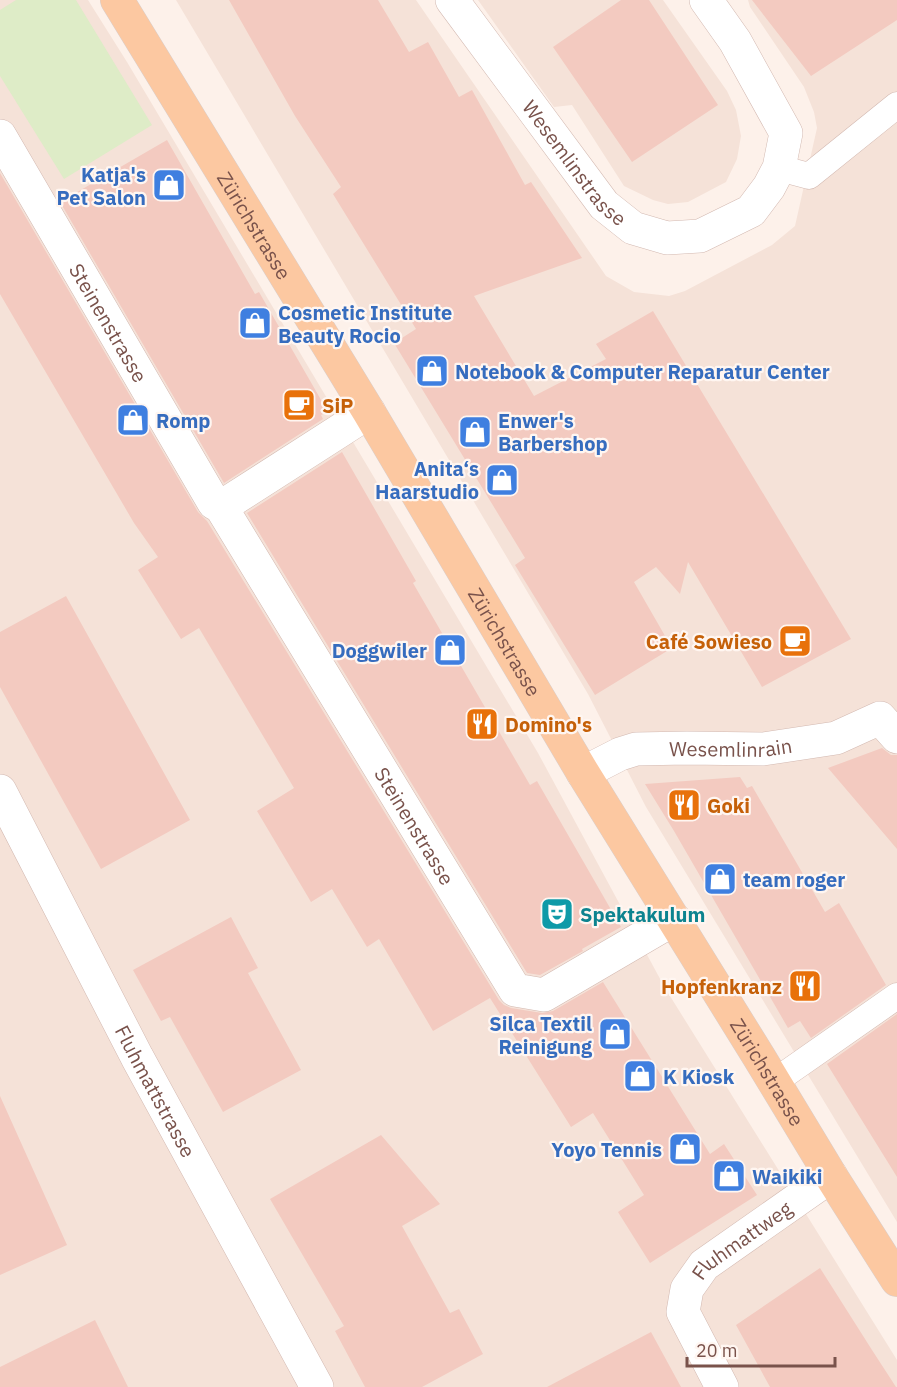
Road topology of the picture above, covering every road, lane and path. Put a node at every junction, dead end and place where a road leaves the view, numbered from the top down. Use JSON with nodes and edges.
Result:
{"nodes":[{"id":1,"x":117,"y":0,"type":"edge"},
{"id":2,"x":452,"y":0,"type":"edge"},
{"id":3,"x":706,"y":0,"type":"edge"},
{"id":4,"x":897,"y":105,"type":"edge"},
{"id":5,"x":0,"y":136,"type":"edge"},
{"id":6,"x":779,"y":168,"type":"junction"},
{"id":7,"x":369,"y":412,"type":"junction"},
{"id":8,"x":221,"y":507,"type":"junction"},
{"id":9,"x":888,"y":728,"type":"edge"},
{"id":10,"x":583,"y":773,"type":"junction"},
{"id":11,"x":0,"y":791,"type":"edge"},
{"id":12,"x":674,"y":919,"type":"junction"},
{"id":13,"x":897,"y":996,"type":"edge"},
{"id":14,"x":774,"y":1082,"type":"junction"},
{"id":15,"x":831,"y":1176,"type":"junction"},
{"id":16,"x":897,"y":1280,"type":"edge"},
{"id":17,"x":317,"y":1387,"type":"edge"},
{"id":18,"x":723,"y":1387,"type":"edge"}],
"edges":[{"from":1,"to":7,"type":"main road","name":"Zürichstrasse"},
{"from":2,"to":6,"type":"street","name":"Wesemlinstrasse"},
{"from":3,"to":6,"type":"street","name":"Wesemlinstrasse"},
{"from":4,"to":6,"type":"lane"},
{"from":5,"to":8,"type":"street","name":"Steinenstrasse"},
{"from":7,"to":8,"type":"street"},
{"from":7,"to":10,"type":"main road","name":"Zürichstrasse"},
{"from":8,"to":12,"type":"street","name":"Steinenstrasse"},
{"from":9,"to":10,"type":"street","name":"Wesemlinrain"},
{"from":10,"to":12,"type":"main road","name":"Zürichstrasse"},
{"from":11,"to":17,"type":"street","name":"Fluhmattstrasse"},
{"from":12,"to":14,"type":"main road","name":"Zürichstrasse"},
{"from":13,"to":14,"type":"lane"},
{"from":14,"to":15,"type":"main road","name":"Zürichstrasse"},
{"from":15,"to":16,"type":"main road","name":"Zürichstrasse"},
{"from":15,"to":18,"type":"street","name":"Fluhmattweg"}]}
